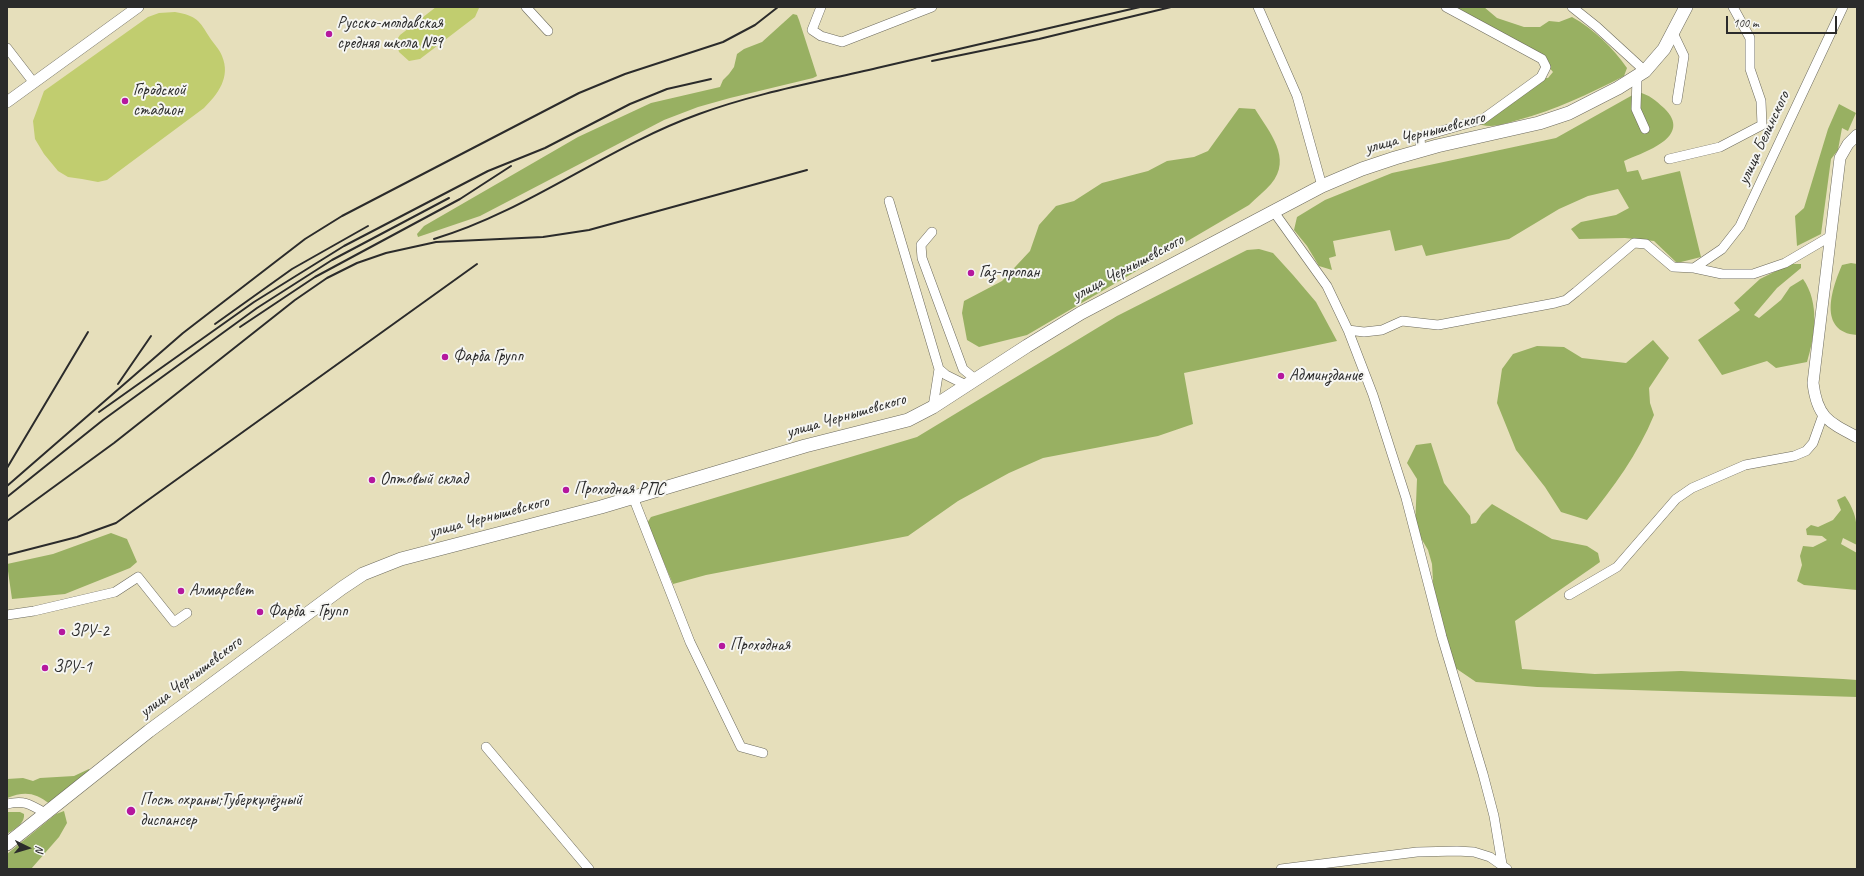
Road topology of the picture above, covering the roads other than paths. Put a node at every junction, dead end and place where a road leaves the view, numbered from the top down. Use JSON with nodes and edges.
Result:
{"nodes":[{"id":1,"x":138,"y":7,"type":"edge"},
{"id":2,"x":526,"y":7,"type":"edge"},
{"id":3,"x":821,"y":7,"type":"edge"},
{"id":4,"x":932,"y":7,"type":"edge"},
{"id":5,"x":1258,"y":7,"type":"edge"},
{"id":6,"x":1446,"y":7,"type":"edge"},
{"id":7,"x":1572,"y":7,"type":"edge"},
{"id":8,"x":1686,"y":7,"type":"edge"},
{"id":9,"x":1733,"y":7,"type":"edge"},
{"id":10,"x":1844,"y":7,"type":"edge"},
{"id":11,"x":548,"y":30,"type":"dead end"},
{"id":12,"x":1673,"y":33,"type":"junction"},
{"id":13,"x":7,"y":48,"type":"edge"},
{"id":14,"x":1641,"y":75,"type":"junction"},
{"id":15,"x":34,"y":83,"type":"junction"},
{"id":16,"x":1677,"y":100,"type":"dead end"},
{"id":17,"x":7,"y":102,"type":"edge"},
{"id":18,"x":1645,"y":128,"type":"dead end"},
{"id":19,"x":1857,"y":135,"type":"edge"},
{"id":20,"x":1421,"y":151,"type":"junction"},
{"id":21,"x":1669,"y":159,"type":"dead end"},
{"id":22,"x":1322,"y":186,"type":"junction"},
{"id":23,"x":889,"y":201,"type":"dead end"},
{"id":24,"x":1274,"y":212,"type":"junction"},
{"id":25,"x":932,"y":232,"type":"dead end"},
{"id":26,"x":1831,"y":236,"type":"junction"},
{"id":27,"x":1694,"y":268,"type":"junction"},
{"id":28,"x":1348,"y":330,"type":"junction"},
{"id":29,"x":939,"y":369,"type":"junction"},
{"id":30,"x":971,"y":382,"type":"junction"},
{"id":31,"x":933,"y":407,"type":"junction"},
{"id":32,"x":1823,"y":415,"type":"junction"},
{"id":33,"x":1857,"y":437,"type":"edge"},
{"id":34,"x":633,"y":497,"type":"junction"},
{"id":35,"x":1570,"y":595,"type":"dead end"},
{"id":36,"x":187,"y":613,"type":"dead end"},
{"id":37,"x":7,"y":614,"type":"edge"},
{"id":38,"x":486,"y":747,"type":"dead end"},
{"id":39,"x":763,"y":753,"type":"dead end"},
{"id":40,"x":7,"y":804,"type":"edge"},
{"id":41,"x":45,"y":813,"type":"junction"},
{"id":42,"x":7,"y":844,"type":"edge"},
{"id":43,"x":1504,"y":867,"type":"edge"},
{"id":44,"x":589,"y":869,"type":"edge"},
{"id":45,"x":1282,"y":869,"type":"edge"}],
"edges":[{"from":1,"to":15,"type":"street"},
{"from":2,"to":11,"type":"street"},
{"from":3,"to":4,"type":"street"},
{"from":5,"to":22,"type":"street"},
{"from":6,"to":20,"type":"street"},
{"from":7,"to":14,"type":"street"},
{"from":8,"to":12,"type":"main road","name":"улица Чернышевского"},
{"from":9,"to":21,"type":"street"},
{"from":10,"to":27,"type":"street","name":"улица Белинского"},
{"from":12,"to":14,"type":"main road","name":"улица Чернышевского"},
{"from":12,"to":16,"type":"street"},
{"from":13,"to":15,"type":"street"},
{"from":14,"to":18,"type":"street"},
{"from":14,"to":20,"type":"main road","name":"улица Чернышевского"},
{"from":15,"to":17,"type":"street"},
{"from":19,"to":26,"type":"street"},
{"from":20,"to":22,"type":"main road","name":"улица Чернышевского"},
{"from":22,"to":24,"type":"main road","name":"улица Чернышевского"},
{"from":23,"to":29,"type":"street"},
{"from":24,"to":28,"type":"street"},
{"from":24,"to":30,"type":"main road","name":"улица Чернышевского"},
{"from":25,"to":30,"type":"street"},
{"from":26,"to":27,"type":"street"},
{"from":26,"to":32,"type":"street"},
{"from":27,"to":28,"type":"street"},
{"from":28,"to":43,"type":"street"},
{"from":29,"to":30,"type":"street"},
{"from":29,"to":31,"type":"street"},
{"from":30,"to":31,"type":"main road","name":"улица Чернышевского"},
{"from":31,"to":34,"type":"main road","name":"улица Чернышевского"},
{"from":32,"to":33,"type":"street"},
{"from":32,"to":35,"type":"street"},
{"from":34,"to":39,"type":"street"},
{"from":34,"to":41,"type":"main road","name":"улица Чернышевского"},
{"from":36,"to":37,"type":"street"},
{"from":38,"to":44,"type":"street"},
{"from":40,"to":41,"type":"street"},
{"from":41,"to":42,"type":"main road","name":"улица Чернышевского"},
{"from":43,"to":45,"type":"street"}]}
